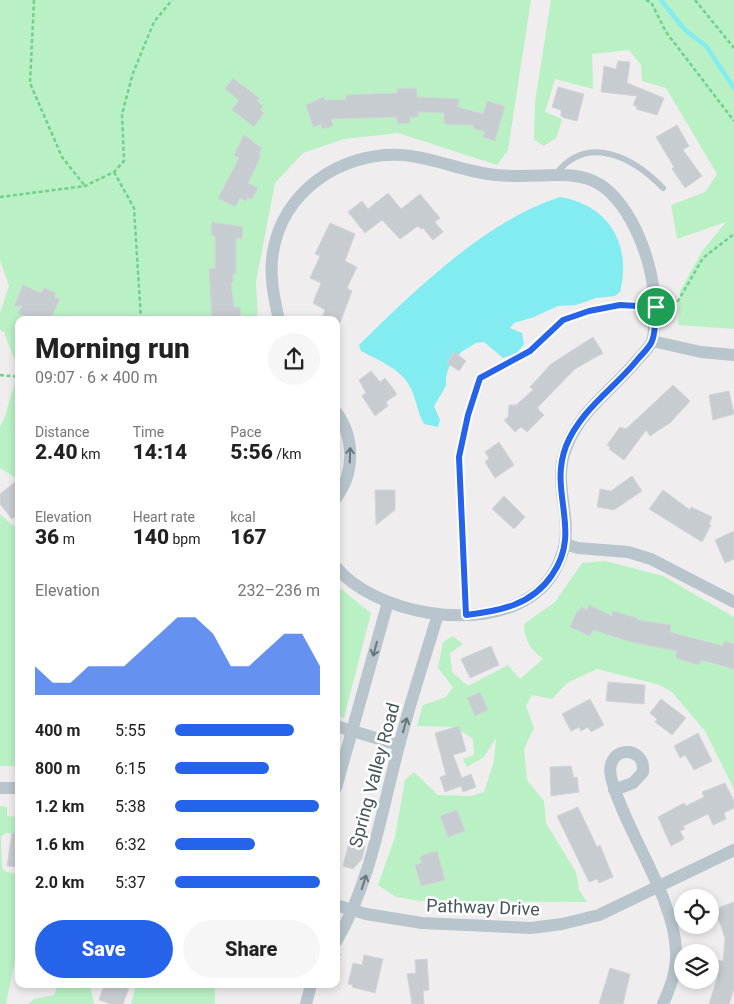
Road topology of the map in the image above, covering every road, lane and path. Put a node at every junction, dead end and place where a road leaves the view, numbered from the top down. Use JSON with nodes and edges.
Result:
{"nodes":[{"id":1,"x":34,"y":0,"type":"edge"},
{"id":2,"x":172,"y":0,"type":"edge"},
{"id":3,"x":646,"y":0,"type":"edge"},
{"id":4,"x":694,"y":0,"type":"edge"},
{"id":5,"x":734,"y":48,"type":"edge"},
{"id":6,"x":734,"y":121,"type":"edge"},
{"id":7,"x":114,"y":172,"type":"junction"},
{"id":8,"x":556,"y":174,"type":"junction"},
{"id":9,"x":85,"y":186,"type":"junction"},
{"id":10,"x":663,"y":188,"type":"dead end"},
{"id":11,"x":0,"y":197,"type":"edge"},
{"id":12,"x":734,"y":234,"type":"edge"},
{"id":13,"x":656,"y":307,"type":"junction"},
{"id":14,"x":141,"y":316,"type":"edge"},
{"id":15,"x":278,"y":316,"type":"edge"},
{"id":16,"x":652,"y":341,"type":"junction"},
{"id":17,"x":734,"y":355,"type":"edge"},
{"id":18,"x":0,"y":375,"type":"edge"},
{"id":19,"x":15,"y":377,"type":"edge"},
{"id":20,"x":340,"y":417,"type":"edge"},
{"id":21,"x":340,"y":490,"type":"edge"},
{"id":22,"x":565,"y":544,"type":"junction"},
{"id":23,"x":340,"y":571,"type":"edge"},
{"id":24,"x":388,"y":602,"type":"junction"},
{"id":25,"x":734,"y":602,"type":"edge"},
{"id":26,"x":438,"y":614,"type":"junction"},
{"id":27,"x":466,"y":615,"type":"junction"},
{"id":28,"x":340,"y":727,"type":"edge"},
{"id":29,"x":354,"y":731,"type":"junction"},
{"id":30,"x":399,"y":744,"type":"junction"},
{"id":31,"x":340,"y":775,"type":"edge"},
{"id":32,"x":0,"y":788,"type":"edge"},
{"id":33,"x":15,"y":788,"type":"edge"},
{"id":34,"x":614,"y":790,"type":"dead end"},
{"id":35,"x":734,"y":850,"type":"edge"},
{"id":36,"x":658,"y":889,"type":"junction"},
{"id":37,"x":340,"y":906,"type":"edge"},
{"id":38,"x":353,"y":910,"type":"junction"},
{"id":39,"x":340,"y":934,"type":"edge"},
{"id":40,"x":310,"y":988,"type":"edge"},
{"id":41,"x":306,"y":1004,"type":"edge"},
{"id":42,"x":663,"y":1004,"type":"edge"}],
"edges":[{"from":1,"to":9,"type":"path"},
{"from":2,"to":7,"type":"path"},
{"from":3,"to":6,"type":"path"},
{"from":4,"to":5,"type":"path"},
{"from":7,"to":9,"type":"path"},
{"from":7,"to":14,"type":"path"},
{"from":8,"to":10,"type":"lane"},
{"from":8,"to":13,"type":"street"},
{"from":8,"to":15,"type":"street"},
{"from":9,"to":11,"type":"path"},
{"from":12,"to":13,"type":"path"},
{"from":13,"to":16,"type":"street"},
{"from":13,"to":27,"type":"path"},
{"from":16,"to":17,"type":"street"},
{"from":16,"to":22,"type":"street"},
{"from":18,"to":19,"type":"path"},
{"from":21,"to":20,"type":"street","one_way":true},
{"from":22,"to":25,"type":"street"},
{"from":22,"to":27,"type":"street"},
{"from":23,"to":24,"type":"street"},
{"from":24,"to":26,"type":"street"},
{"from":24,"to":29,"type":"street","name":"Spring Valley Road","one_way":true},
{"from":26,"to":27,"type":"street"},
{"from":30,"to":26,"type":"street","name":"Spring Valley Road","one_way":true},
{"from":28,"to":29,"type":"street"},
{"from":29,"to":30,"type":"street"},
{"from":29,"to":31,"type":"street","name":"Spring Valley Road"},
{"from":38,"to":30,"type":"street","name":"Spring Valley Road","one_way":true},
{"from":32,"to":33,"type":"street"},
{"from":34,"to":36,"type":"street"},
{"from":35,"to":36,"type":"street","name":"Pathway Drive"},
{"from":36,"to":38,"type":"street","name":"Pathway Drive"},
{"from":36,"to":42,"type":"street"},
{"from":37,"to":38,"type":"street","name":"Pathway Drive"},
{"from":38,"to":39,"type":"street","name":"Spring Valley Road"},
{"from":40,"to":41,"type":"street"}]}
